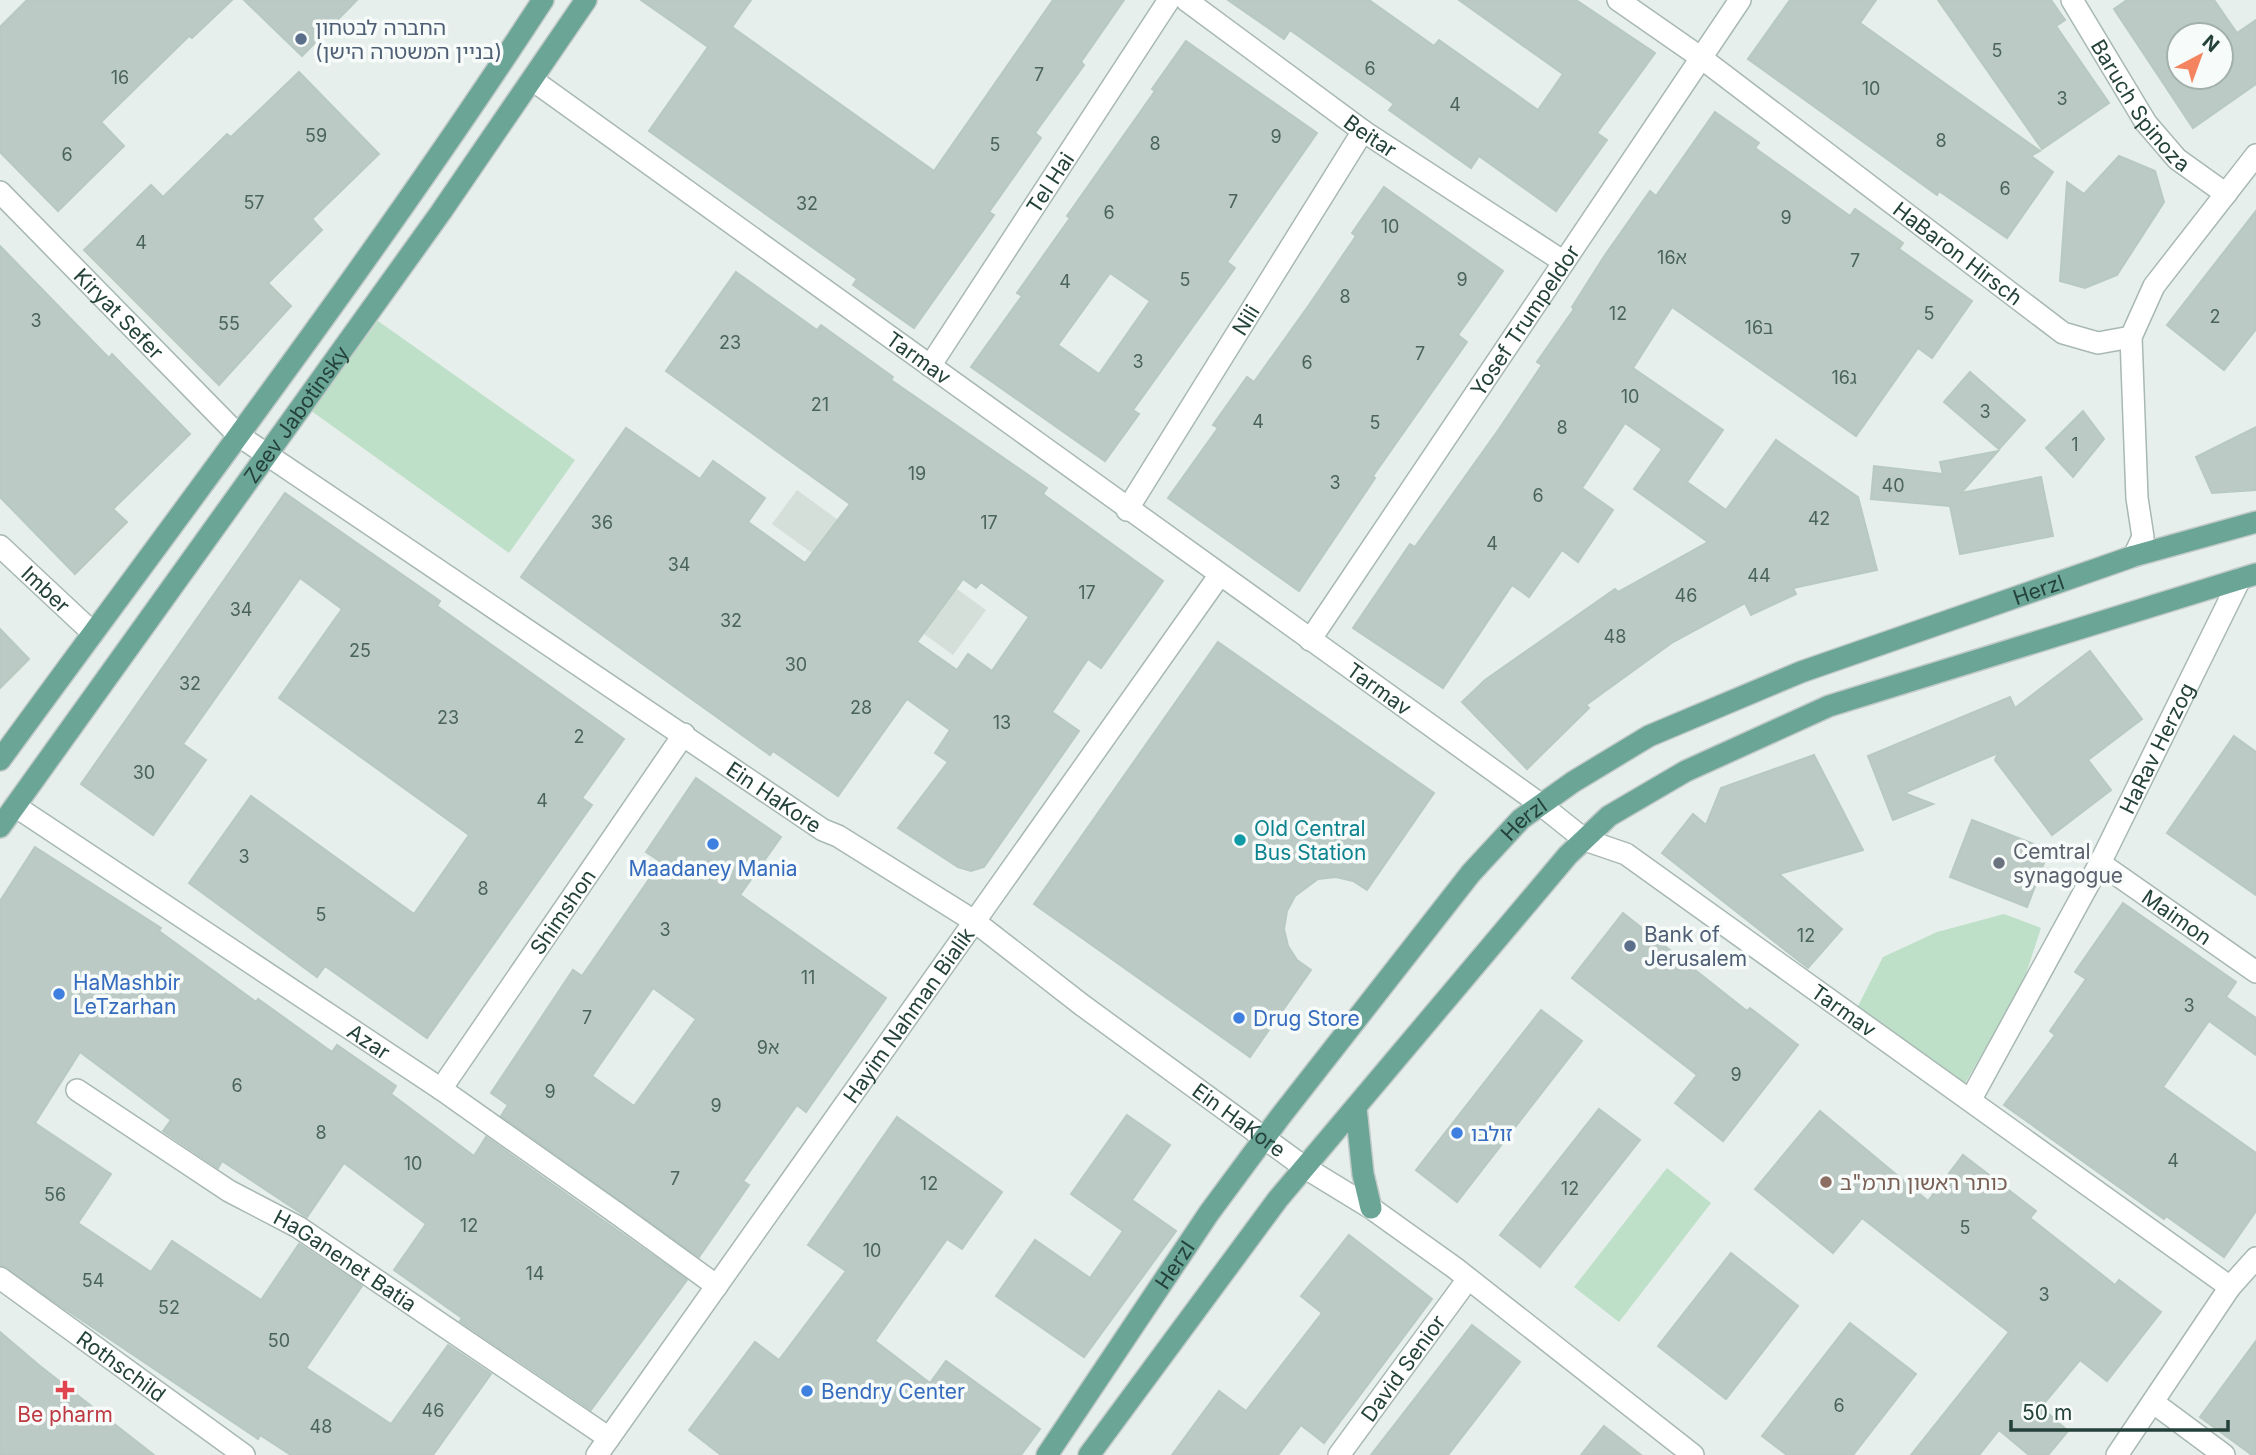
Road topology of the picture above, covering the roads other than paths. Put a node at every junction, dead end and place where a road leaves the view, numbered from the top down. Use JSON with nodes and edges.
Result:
{"nodes":[{"id":1,"x":543,"y":0,"type":"edge"},
{"id":2,"x":586,"y":0,"type":"edge"},
{"id":3,"x":1169,"y":0,"type":"edge"},
{"id":4,"x":1186,"y":0,"type":"edge"},
{"id":5,"x":1618,"y":0,"type":"edge"},
{"id":6,"x":1740,"y":0,"type":"edge"},
{"id":7,"x":2072,"y":0,"type":"edge"},
{"id":8,"x":1700,"y":57,"type":"junction"},
{"id":9,"x":534,"y":81,"type":"junction"},
{"id":10,"x":1363,"y":131,"type":"junction"},
{"id":11,"x":2256,"y":155,"type":"edge"},
{"id":12,"x":0,"y":192,"type":"edge"},
{"id":13,"x":2225,"y":194,"type":"junction"},
{"id":14,"x":1564,"y":262,"type":"junction"},
{"id":15,"x":2131,"y":337,"type":"junction"},
{"id":16,"x":930,"y":366,"type":"junction"},
{"id":17,"x":238,"y":435,"type":"junction"},
{"id":18,"x":267,"y":456,"type":"junction"},
{"id":19,"x":1127,"y":510,"type":"junction"},
{"id":20,"x":2256,"y":522,"type":"edge"},
{"id":21,"x":0,"y":546,"type":"edge"},
{"id":22,"x":2134,"y":556,"type":"junction"},
{"id":23,"x":1219,"y":576,"type":"junction"},
{"id":24,"x":2248,"y":577,"type":"edge"},
{"id":25,"x":93,"y":633,"type":"junction"},
{"id":26,"x":1310,"y":640,"type":"junction"},
{"id":27,"x":684,"y":734,"type":"junction"},
{"id":28,"x":0,"y":760,"type":"edge"},
{"id":29,"x":1540,"y":804,"type":"junction"},
{"id":30,"x":15,"y":806,"type":"junction"},
{"id":31,"x":0,"y":827,"type":"edge"},
{"id":32,"x":1585,"y":840,"type":"junction"},
{"id":33,"x":2100,"y":863,"type":"junction"},
{"id":34,"x":974,"y":921,"type":"junction"},
{"id":35,"x":2256,"y":972,"type":"edge"},
{"id":36,"x":441,"y":1088,"type":"junction"},
{"id":37,"x":76,"y":1090,"type":"dead end"},
{"id":38,"x":1971,"y":1099,"type":"junction"},
{"id":39,"x":1356,"y":1108,"type":"junction"},
{"id":40,"x":1265,"y":1138,"type":"junction"},
{"id":41,"x":1304,"y":1167,"type":"junction"},
{"id":42,"x":1371,"y":1208,"type":"junction"},
{"id":43,"x":2256,"y":1258,"type":"edge"},
{"id":44,"x":0,"y":1278,"type":"edge"},
{"id":45,"x":1468,"y":1279,"type":"junction"},
{"id":46,"x":717,"y":1286,"type":"junction"},
{"id":47,"x":2230,"y":1287,"type":"junction"},
{"id":48,"x":2154,"y":1403,"type":"junction"},
{"id":49,"x":603,"y":1446,"type":"edge"},
{"id":50,"x":244,"y":1455,"type":"edge"},
{"id":51,"x":1047,"y":1455,"type":"edge"},
{"id":52,"x":1089,"y":1455,"type":"edge"},
{"id":53,"x":1339,"y":1455,"type":"edge"},
{"id":54,"x":1693,"y":1455,"type":"edge"},
{"id":55,"x":2117,"y":1455,"type":"edge"},
{"id":56,"x":2224,"y":1455,"type":"edge"}],
"edges":[{"from":1,"to":17,"type":"main road","name":"Zeev Jabotinsky"},
{"from":2,"to":9,"type":"main road","name":"Zeev Jabotinsky"},
{"from":3,"to":16,"type":"street","name":"Tel Hai"},
{"from":4,"to":10,"type":"street","name":"Beitar"},
{"from":5,"to":8,"type":"street","name":"HaBaron Hirsch"},
{"from":6,"to":8,"type":"street","name":"Yosef Trumpeldor"},
{"from":7,"to":13,"type":"street","name":"Baruch Spinoza"},
{"from":8,"to":14,"type":"street","name":"Yosef Trumpeldor"},
{"from":8,"to":15,"type":"street","name":"HaBaron Hirsch"},
{"from":9,"to":16,"type":"street","name":"Tarmav"},
{"from":9,"to":18,"type":"main road","name":"Zeev Jabotinsky"},
{"from":10,"to":14,"type":"street","name":"Beitar"},
{"from":10,"to":19,"type":"street","name":"Nili"},
{"from":11,"to":13,"type":"street"},
{"from":12,"to":17,"type":"street","name":"Kiryat Sefer"},
{"from":13,"to":15,"type":"street"},
{"from":14,"to":26,"type":"street","name":"Yosef Trumpeldor"},
{"from":15,"to":22,"type":"street"},
{"from":16,"to":19,"type":"street","name":"Tarmav"},
{"from":17,"to":18,"type":"street","name":"Ein HaKore"},
{"from":17,"to":25,"type":"main road","name":"Zeev Jabotinsky"},
{"from":18,"to":27,"type":"street","name":"Ein HaKore"},
{"from":18,"to":30,"type":"main road","name":"Zeev Jabotinsky"},
{"from":19,"to":23,"type":"street","name":"Tarmav"},
{"from":20,"to":22,"type":"main road","name":"Herzl"},
{"from":21,"to":25,"type":"street","name":"Imber"},
{"from":22,"to":29,"type":"main road","name":"Herzl"},
{"from":23,"to":26,"type":"street","name":"Tarmav"},
{"from":23,"to":34,"type":"street","name":"Hayim Nahman Bialik"},
{"from":24,"to":32,"type":"main road","name":"Herzl"},
{"from":24,"to":33,"type":"street","name":"HaRav Herzog"},
{"from":25,"to":28,"type":"main road","name":"Zeev Jabotinsky"},
{"from":26,"to":29,"type":"street","name":"Tarmav"},
{"from":27,"to":34,"type":"street","name":"Ein HaKore"},
{"from":27,"to":36,"type":"street","name":"Shimshon"},
{"from":29,"to":32,"type":"street","name":"Tarmav"},
{"from":29,"to":40,"type":"main road","name":"Herzl"},
{"from":30,"to":31,"type":"main road","name":"Zeev Jabotinsky"},
{"from":30,"to":36,"type":"street","name":"Azar"},
{"from":32,"to":38,"type":"street","name":"Tarmav"},
{"from":32,"to":39,"type":"main road","name":"Herzl"},
{"from":33,"to":35,"type":"street","name":"Maimon"},
{"from":33,"to":38,"type":"street","name":"HaRav Herzog"},
{"from":34,"to":40,"type":"street","name":"Ein HaKore"},
{"from":34,"to":46,"type":"street","name":"Hayim Nahman Bialik"},
{"from":36,"to":46,"type":"street","name":"Azar"},
{"from":37,"to":49,"type":"street","name":"HaGanenet Batia"},
{"from":38,"to":47,"type":"street","name":"Tarmav"},
{"from":39,"to":41,"type":"main road","name":"Herzl"},
{"from":39,"to":42,"type":"main road"},
{"from":40,"to":41,"type":"street","name":"Ein HaKore"},
{"from":40,"to":51,"type":"main road","name":"Herzl"},
{"from":41,"to":42,"type":"street","name":"Ein HaKore"},
{"from":41,"to":52,"type":"main road","name":"Herzl"},
{"from":42,"to":45,"type":"street"},
{"from":43,"to":47,"type":"street"},
{"from":44,"to":50,"type":"street","name":"Rothschild"},
{"from":45,"to":53,"type":"street","name":"David Senior"},
{"from":45,"to":54,"type":"street"},
{"from":46,"to":49,"type":"street","name":"Hayim Nahman Bialik"},
{"from":47,"to":48,"type":"street"},
{"from":48,"to":55,"type":"street"},
{"from":48,"to":56,"type":"street"}]}
